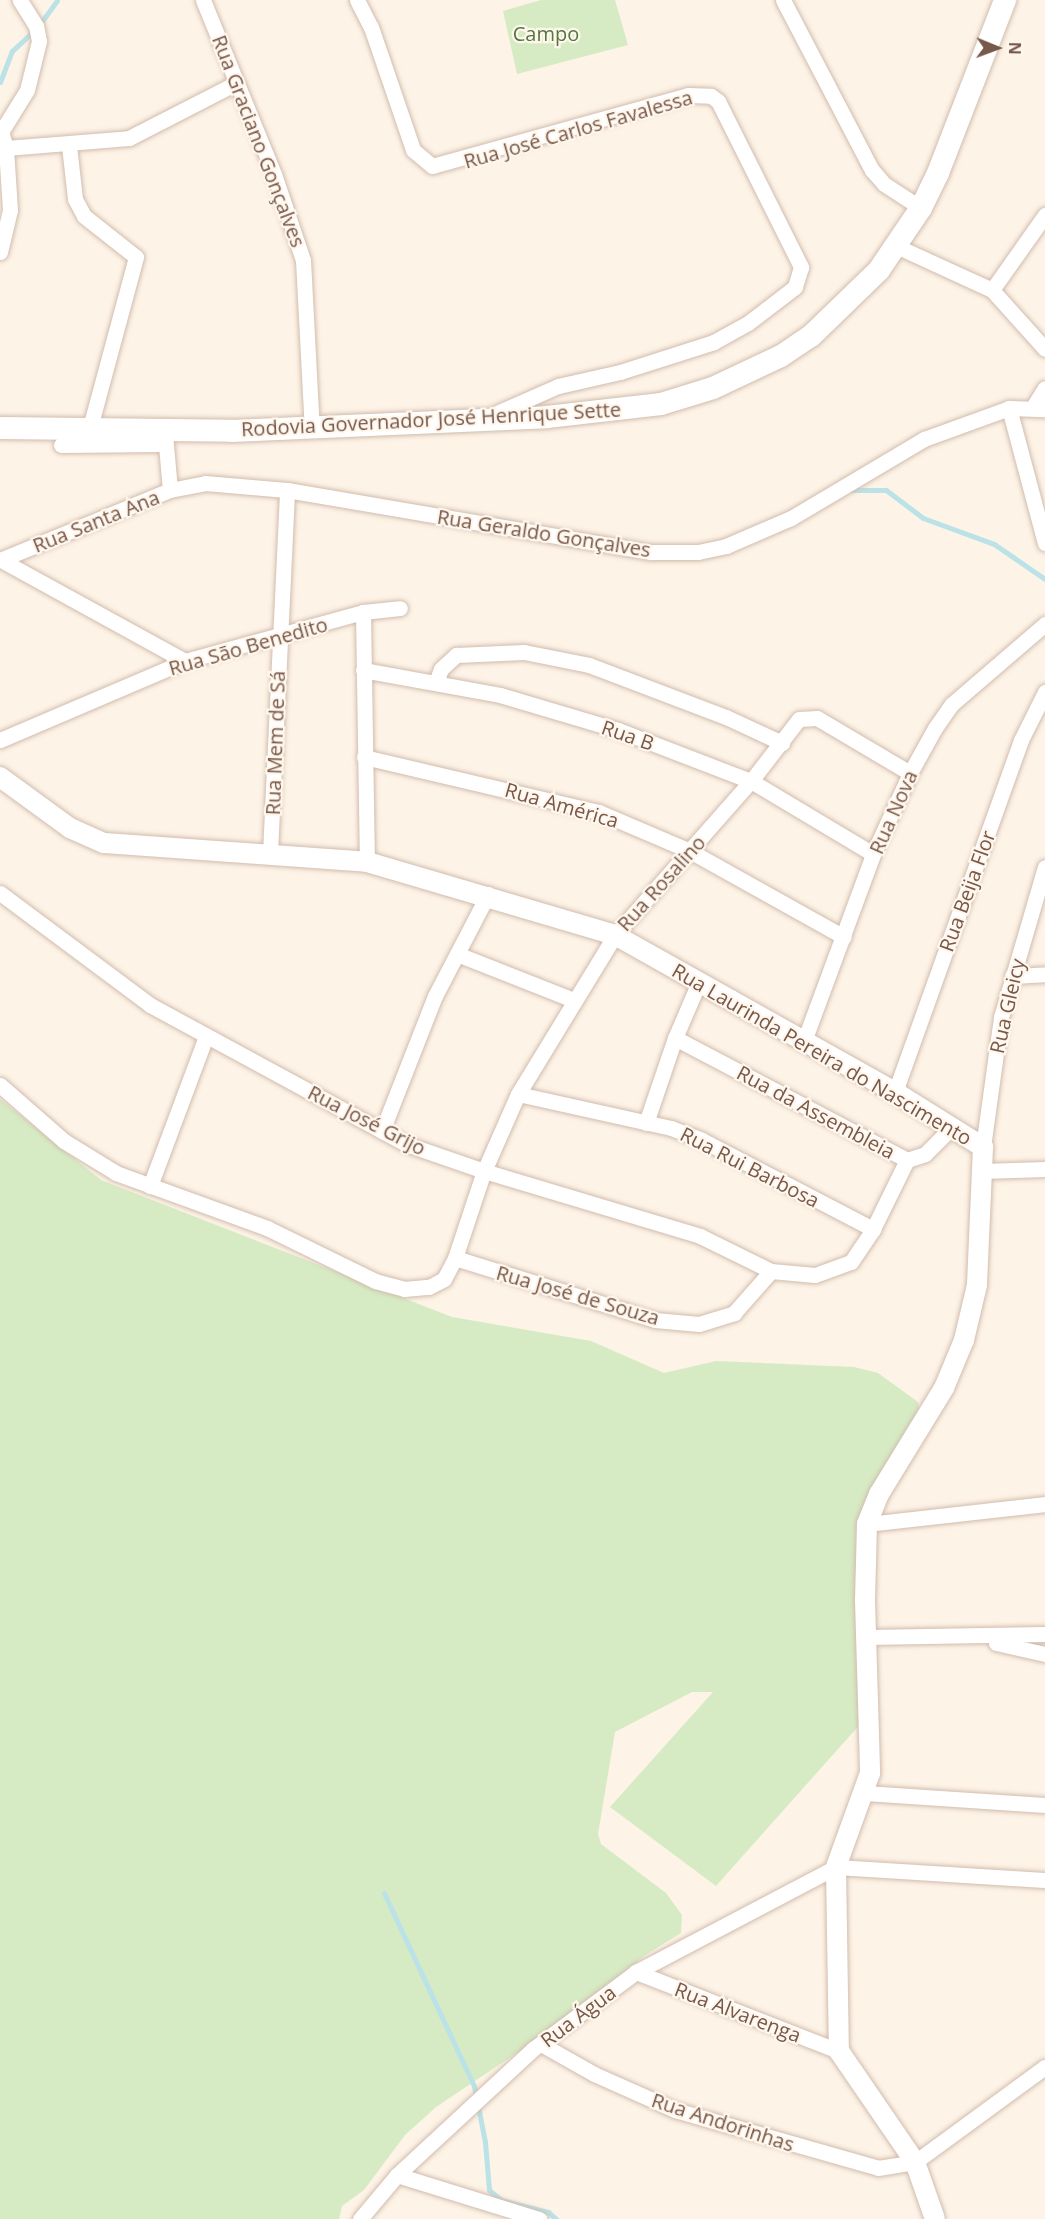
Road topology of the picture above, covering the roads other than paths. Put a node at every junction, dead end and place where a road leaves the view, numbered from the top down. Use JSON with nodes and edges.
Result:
{"nodes":[{"id":1,"x":20,"y":0,"type":"edge"},
{"id":2,"x":203,"y":0,"type":"edge"},
{"id":3,"x":357,"y":0,"type":"edge"},
{"id":4,"x":783,"y":0,"type":"edge"},
{"id":5,"x":1005,"y":0,"type":"edge"},
{"id":6,"x":234,"y":84,"type":"junction"},
{"id":7,"x":1,"y":133,"type":"edge"},
{"id":8,"x":69,"y":146,"type":"junction"},
{"id":9,"x":6,"y":148,"type":"junction"},
{"id":10,"x":921,"y":208,"type":"junction"},
{"id":11,"x":1045,"y":214,"type":"edge"},
{"id":12,"x":896,"y":246,"type":"junction"},
{"id":13,"x":0,"y":252,"type":"edge"},
{"id":14,"x":992,"y":290,"type":"junction"},
{"id":15,"x":1045,"y":349,"type":"edge"},
{"id":16,"x":1045,"y":388,"type":"edge"},
{"id":17,"x":1009,"y":408,"type":"junction"},
{"id":18,"x":1039,"y":408,"type":"edge"},
{"id":19,"x":482,"y":420,"type":"junction"},
{"id":20,"x":0,"y":429,"type":"edge"},
{"id":21,"x":312,"y":429,"type":"junction"},
{"id":22,"x":88,"y":431,"type":"junction"},
{"id":23,"x":162,"y":438,"type":"junction"},
{"id":24,"x":61,"y":445,"type":"dead end"},
{"id":25,"x":170,"y":490,"type":"junction"},
{"id":26,"x":287,"y":490,"type":"junction"},
{"id":27,"x":1045,"y":543,"type":"edge"},
{"id":28,"x":1,"y":560,"type":"edge"},
{"id":29,"x":400,"y":608,"type":"dead end"},
{"id":30,"x":363,"y":612,"type":"junction"},
{"id":31,"x":1045,"y":624,"type":"edge"},
{"id":32,"x":278,"y":636,"type":"junction"},
{"id":33,"x":185,"y":661,"type":"junction"},
{"id":34,"x":363,"y":670,"type":"junction"},
{"id":35,"x":436,"y":682,"type":"junction"},
{"id":36,"x":1045,"y":692,"type":"edge"},
{"id":37,"x":0,"y":740,"type":"edge"},
{"id":38,"x":782,"y":743,"type":"junction"},
{"id":39,"x":364,"y":757,"type":"junction"},
{"id":40,"x":910,"y":773,"type":"junction"},
{"id":41,"x":0,"y":777,"type":"edge"},
{"id":42,"x":751,"y":781,"type":"junction"},
{"id":43,"x":690,"y":850,"type":"junction"},
{"id":44,"x":270,"y":853,"type":"junction"},
{"id":45,"x":873,"y":854,"type":"junction"},
{"id":46,"x":367,"y":862,"type":"junction"},
{"id":47,"x":1045,"y":867,"type":"edge"},
{"id":48,"x":0,"y":894,"type":"edge"},
{"id":49,"x":488,"y":894,"type":"junction"},
{"id":50,"x":615,"y":935,"type":"junction"},
{"id":51,"x":844,"y":937,"type":"junction"},
{"id":52,"x":458,"y":954,"type":"junction"},
{"id":53,"x":1045,"y":974,"type":"edge"},
{"id":54,"x":1012,"y":976,"type":"junction"},
{"id":55,"x":699,"y":982,"type":"junction"},
{"id":56,"x":574,"y":1000,"type":"junction"},
{"id":57,"x":206,"y":1036,"type":"junction"},
{"id":58,"x":675,"y":1038,"type":"junction"},
{"id":59,"x":804,"y":1041,"type":"junction"},
{"id":60,"x":0,"y":1085,"type":"edge"},
{"id":61,"x":895,"y":1092,"type":"junction"},
{"id":62,"x":518,"y":1095,"type":"junction"},
{"id":63,"x":646,"y":1123,"type":"junction"},
{"id":64,"x":951,"y":1128,"type":"junction"},
{"id":65,"x":382,"y":1131,"type":"junction"},
{"id":66,"x":983,"y":1147,"type":"junction"},
{"id":67,"x":907,"y":1160,"type":"junction"},
{"id":68,"x":1045,"y":1169,"type":"edge"},
{"id":69,"x":982,"y":1171,"type":"junction"},
{"id":70,"x":484,"y":1172,"type":"junction"},
{"id":71,"x":150,"y":1186,"type":"junction"},
{"id":72,"x":873,"y":1229,"type":"junction"},
{"id":73,"x":455,"y":1258,"type":"junction"},
{"id":74,"x":771,"y":1271,"type":"junction"},
{"id":75,"x":1045,"y":1504,"type":"edge"},
{"id":76,"x":867,"y":1524,"type":"junction"},
{"id":77,"x":1045,"y":1634,"type":"edge"},
{"id":78,"x":867,"y":1637,"type":"junction"},
{"id":79,"x":973,"y":1638,"type":"junction"},
{"id":80,"x":1045,"y":1654,"type":"edge"},
{"id":81,"x":865,"y":1794,"type":"junction"},
{"id":82,"x":1045,"y":1805,"type":"edge"},
{"id":83,"x":836,"y":1867,"type":"junction"},
{"id":84,"x":1045,"y":1880,"type":"edge"},
{"id":85,"x":636,"y":1972,"type":"junction"},
{"id":86,"x":541,"y":2044,"type":"junction"},
{"id":87,"x":839,"y":2051,"type":"junction"},
{"id":88,"x":1045,"y":2067,"type":"edge"},
{"id":89,"x":915,"y":2162,"type":"junction"},
{"id":90,"x":396,"y":2175,"type":"junction"},
{"id":91,"x":360,"y":2219,"type":"edge"},
{"id":92,"x":539,"y":2219,"type":"edge"},
{"id":93,"x":934,"y":2219,"type":"edge"}],
"edges":[{"from":1,"to":7,"type":"street"},
{"from":2,"to":6,"type":"street","name":"Rua Graciano Gonçalves"},
{"from":3,"to":19,"type":"street","name":"Rua José Carlos Favalessa"},
{"from":4,"to":10,"type":"street"},
{"from":5,"to":10,"type":"main road","name":"Rodovia Governador José Henrique Sette"},
{"from":6,"to":8,"type":"street"},
{"from":6,"to":21,"type":"street","name":"Rua Graciano Gonçalves"},
{"from":7,"to":9,"type":"street"},
{"from":8,"to":9,"type":"street"},
{"from":8,"to":22,"type":"street"},
{"from":9,"to":13,"type":"street"},
{"from":10,"to":12,"type":"main road","name":"Rodovia Governador José Henrique Sette"},
{"from":11,"to":14,"type":"street"},
{"from":12,"to":14,"type":"street"},
{"from":12,"to":19,"type":"main road","name":"Rodovia Governador José Henrique Sette"},
{"from":14,"to":15,"type":"street"},
{"from":16,"to":18,"type":"street","name":"Rua Geraldo Gonçalves"},
{"from":17,"to":18,"type":"street","name":"Rua Geraldo Gonçalves"},
{"from":17,"to":26,"type":"street","name":"Rua Geraldo Gonçalves"},
{"from":17,"to":27,"type":"street"},
{"from":19,"to":21,"type":"main road","name":"Rodovia Governador José Henrique Sette"},
{"from":20,"to":22,"type":"main road","name":"Rodovia Governador José Henrique Sette"},
{"from":21,"to":23,"type":"main road","name":"Rodovia Governador José Henrique Sette"},
{"from":22,"to":23,"type":"main road","name":"Rodovia Governador José Henrique Sette"},
{"from":23,"to":24,"type":"street"},
{"from":23,"to":25,"type":"street","name":"Rua Santa Ana"},
{"from":25,"to":26,"type":"street","name":"Rua Geraldo Gonçalves"},
{"from":25,"to":28,"type":"street","name":"Rua Santa Ana"},
{"from":26,"to":32,"type":"street","name":"Rua Mem de Sá"},
{"from":28,"to":33,"type":"street"},
{"from":29,"to":30,"type":"street","name":"Rua São Benedito"},
{"from":30,"to":32,"type":"street","name":"Rua São Benedito"},
{"from":30,"to":34,"type":"street"},
{"from":31,"to":40,"type":"street","name":"Rua Nova"},
{"from":32,"to":33,"type":"street","name":"Rua São Benedito"},
{"from":32,"to":44,"type":"street","name":"Rua Mem de Sá"},
{"from":33,"to":37,"type":"street","name":"Rua São Benedito"},
{"from":34,"to":35,"type":"street","name":"Rua B"},
{"from":34,"to":39,"type":"street"},
{"from":35,"to":38,"type":"street"},
{"from":35,"to":42,"type":"street","name":"Rua B"},
{"from":36,"to":61,"type":"street","name":"Rua Beija Flor"},
{"from":38,"to":40,"type":"street","name":"Rua Rosalino"},
{"from":38,"to":42,"type":"street","name":"Rua Rosalino"},
{"from":39,"to":43,"type":"street","name":"Rua América"},
{"from":39,"to":46,"type":"street"},
{"from":40,"to":45,"type":"street","name":"Rua Nova"},
{"from":41,"to":44,"type":"street","name":"Rua Laurinda Pereira do Nascimento"},
{"from":42,"to":43,"type":"street","name":"Rua Rosalino"},
{"from":42,"to":45,"type":"street","name":"Rua B"},
{"from":43,"to":50,"type":"street","name":"Rua Rosalino"},
{"from":43,"to":51,"type":"street","name":"Rua América"},
{"from":44,"to":46,"type":"street","name":"Rua Laurinda Pereira do Nascimento"},
{"from":45,"to":51,"type":"street","name":"Rua Nova"},
{"from":46,"to":49,"type":"street","name":"Rua Laurinda Pereira do Nascimento"},
{"from":47,"to":54,"type":"street","name":"Rua Gleicy"},
{"from":48,"to":57,"type":"street","name":"Rua José Grijo"},
{"from":49,"to":50,"type":"street","name":"Rua Laurinda Pereira do Nascimento"},
{"from":49,"to":52,"type":"street"},
{"from":50,"to":55,"type":"street","name":"Rua Laurinda Pereira do Nascimento"},
{"from":50,"to":56,"type":"street","name":"Rua Rosalino"},
{"from":51,"to":59,"type":"street","name":"Rua Nova"},
{"from":52,"to":56,"type":"street"},
{"from":52,"to":65,"type":"street"},
{"from":53,"to":54,"type":"street"},
{"from":54,"to":66,"type":"street","name":"Rua Gleicy"},
{"from":55,"to":58,"type":"street"},
{"from":55,"to":59,"type":"street","name":"Rua Laurinda Pereira do Nascimento"},
{"from":56,"to":62,"type":"street","name":"Rua Rosalino"},
{"from":57,"to":65,"type":"street","name":"Rua José Grijo"},
{"from":57,"to":71,"type":"street"},
{"from":58,"to":63,"type":"street"},
{"from":58,"to":67,"type":"street","name":"Rua da Assembleia"},
{"from":59,"to":61,"type":"street","name":"Rua Laurinda Pereira do Nascimento"},
{"from":60,"to":71,"type":"street"},
{"from":61,"to":64,"type":"street","name":"Rua Laurinda Pereira do Nascimento"},
{"from":62,"to":63,"type":"street","name":"Rua Rui Barbosa"},
{"from":62,"to":70,"type":"street","name":"Rua Rosalino"},
{"from":63,"to":72,"type":"street","name":"Rua Rui Barbosa"},
{"from":64,"to":66,"type":"street","name":"Rua Laurinda Pereira do Nascimento"},
{"from":64,"to":67,"type":"street","name":"Rua da Assembleia"},
{"from":65,"to":70,"type":"street","name":"Rua José Grijo"},
{"from":66,"to":69,"type":"street","name":"Rua Laurinda Pereira do Nascimento"},
{"from":67,"to":72,"type":"street"},
{"from":68,"to":69,"type":"street"},
{"from":69,"to":76,"type":"street","name":"Rua Laurinda Pereira do Nascimento"},
{"from":70,"to":73,"type":"street"},
{"from":70,"to":74,"type":"street","name":"Rua José Grijo"},
{"from":71,"to":73,"type":"street"},
{"from":72,"to":74,"type":"street"},
{"from":73,"to":74,"type":"street","name":"Rua José de Souza"},
{"from":75,"to":76,"type":"street"},
{"from":76,"to":78,"type":"street","name":"Rua Laurinda Pereira do Nascimento"},
{"from":77,"to":79,"type":"street"},
{"from":78,"to":79,"type":"street"},
{"from":78,"to":81,"type":"street","name":"Rua Laurinda Pereira do Nascimento"},
{"from":79,"to":80,"type":"street"},
{"from":81,"to":82,"type":"street"},
{"from":81,"to":83,"type":"street","name":"Rua Laurinda Pereira do Nascimento"},
{"from":83,"to":84,"type":"street"},
{"from":83,"to":85,"type":"street","name":"Rua Água"},
{"from":83,"to":87,"type":"street","name":"Rua Laurinda Pereira do Nascimento"},
{"from":85,"to":86,"type":"street","name":"Rua Água"},
{"from":85,"to":87,"type":"street","name":"Rua Alvarenga"},
{"from":86,"to":89,"type":"street","name":"Rua Andorinhas"},
{"from":86,"to":90,"type":"street","name":"Rua Água"},
{"from":87,"to":89,"type":"street"},
{"from":88,"to":89,"type":"street"},
{"from":89,"to":93,"type":"street"},
{"from":90,"to":91,"type":"street","name":"Rua Água"},
{"from":90,"to":92,"type":"street"}]}
